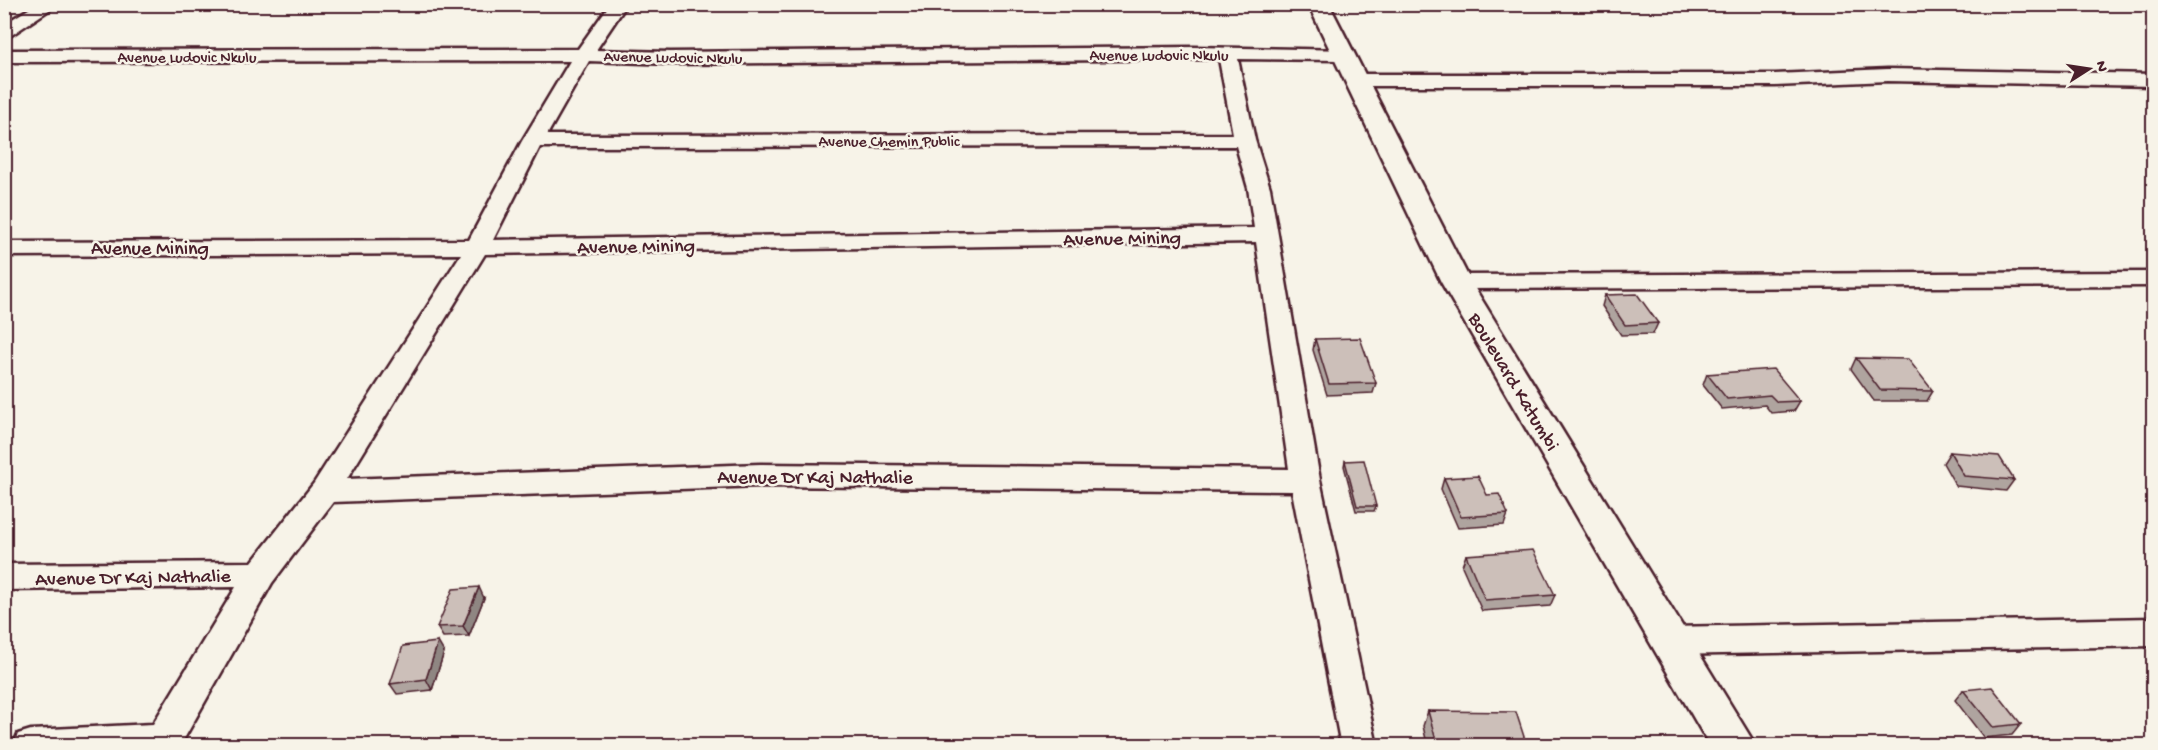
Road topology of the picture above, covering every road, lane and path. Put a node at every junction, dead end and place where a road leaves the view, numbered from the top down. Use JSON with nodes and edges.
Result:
{"nodes":[{"id":1,"x":50,"y":4,"type":"edge"},
{"id":2,"x":619,"y":4,"type":"edge"},
{"id":3,"x":1318,"y":4,"type":"edge"},
{"id":4,"x":4,"y":32,"type":"edge"},
{"id":5,"x":1227,"y":53,"type":"junction"},
{"id":6,"x":1341,"y":54,"type":"junction"},
{"id":7,"x":583,"y":55,"type":"junction"},
{"id":8,"x":4,"y":56,"type":"edge"},
{"id":9,"x":1356,"y":80,"type":"junction"},
{"id":10,"x":2154,"y":80,"type":"edge"},
{"id":11,"x":1245,"y":140,"type":"junction"},
{"id":12,"x":532,"y":141,"type":"junction"},
{"id":13,"x":1267,"y":235,"type":"junction"},
{"id":14,"x":477,"y":247,"type":"junction"},
{"id":15,"x":4,"y":249,"type":"edge"},
{"id":16,"x":2154,"y":279,"type":"edge"},
{"id":17,"x":1456,"y":282,"type":"junction"},
{"id":18,"x":1305,"y":480,"type":"junction"},
{"id":19,"x":325,"y":491,"type":"junction"},
{"id":20,"x":261,"y":574,"type":"junction"},
{"id":21,"x":4,"y":577,"type":"edge"},
{"id":22,"x":2154,"y":632,"type":"edge"},
{"id":23,"x":1669,"y":641,"type":"junction"},
{"id":24,"x":161,"y":743,"type":"edge"},
{"id":25,"x":31,"y":746,"type":"edge"},
{"id":26,"x":1359,"y":746,"type":"edge"},
{"id":27,"x":1734,"y":746,"type":"edge"}],
"edges":[{"from":1,"to":4,"type":"street"},
{"from":2,"to":7,"type":"street"},
{"from":3,"to":6,"type":"street","name":"Boulevard Katumbi"},
{"from":5,"to":6,"type":"street","name":"Avenue Ludovic Nkulu"},
{"from":5,"to":7,"type":"street","name":"Avenue Ludovic Nkulu"},
{"from":5,"to":11,"type":"street"},
{"from":6,"to":9,"type":"street","name":"Boulevard Katumbi"},
{"from":7,"to":8,"type":"street","name":"Avenue Ludovic Nkulu"},
{"from":7,"to":12,"type":"street"},
{"from":9,"to":10,"type":"street"},
{"from":9,"to":17,"type":"street","name":"Boulevard Katumbi"},
{"from":11,"to":12,"type":"street","name":"Avenue Chemin Public"},
{"from":11,"to":13,"type":"street"},
{"from":12,"to":14,"type":"street"},
{"from":13,"to":14,"type":"street","name":"Avenue Mining"},
{"from":13,"to":18,"type":"street"},
{"from":14,"to":15,"type":"street","name":"Avenue Mining"},
{"from":14,"to":19,"type":"street"},
{"from":16,"to":17,"type":"street"},
{"from":17,"to":23,"type":"street","name":"Boulevard Katumbi"},
{"from":18,"to":19,"type":"street","name":"Avenue Dr Kaj Nathalie"},
{"from":18,"to":26,"type":"street"},
{"from":19,"to":20,"type":"street"},
{"from":20,"to":21,"type":"street","name":"Avenue Dr Kaj Nathalie"},
{"from":20,"to":24,"type":"street"},
{"from":22,"to":23,"type":"street"},
{"from":23,"to":27,"type":"street","name":"Boulevard Katumbi"},
{"from":24,"to":25,"type":"street"}]}
